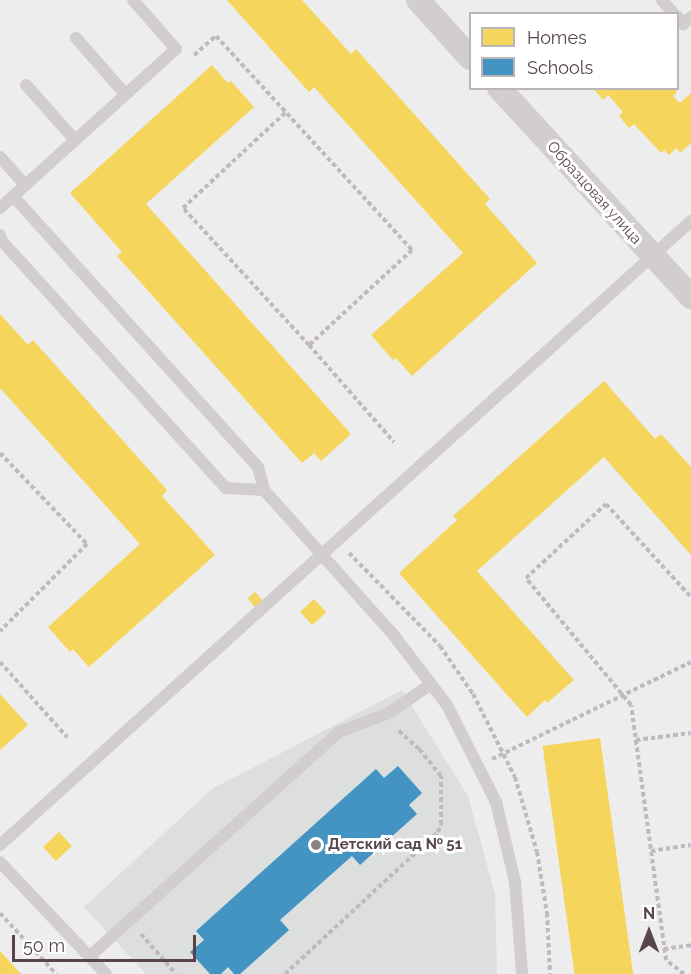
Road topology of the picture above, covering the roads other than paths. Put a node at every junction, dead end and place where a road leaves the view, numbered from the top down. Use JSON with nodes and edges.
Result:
{"nodes":[{"id":1,"x":133,"y":0,"type":"edge"},
{"id":2,"x":418,"y":0,"type":"edge"},
{"id":3,"x":662,"y":0,"type":"edge"},
{"id":4,"x":672,"y":12,"type":"edge"},
{"id":5,"x":691,"y":17,"type":"edge"},
{"id":6,"x":679,"y":18,"type":"edge"},
{"id":7,"x":76,"y":38,"type":"dead end"},
{"id":8,"x":469,"y":56,"type":"edge"},
{"id":9,"x":26,"y":85,"type":"dead end"},
{"id":10,"x":501,"y":90,"type":"edge"},
{"id":11,"x":125,"y":94,"type":"junction"},
{"id":12,"x":75,"y":140,"type":"junction"},
{"id":13,"x":0,"y":156,"type":"edge"},
{"id":14,"x":25,"y":185,"type":"junction"},
{"id":15,"x":13,"y":196,"type":"junction"},
{"id":16,"x":0,"y":208,"type":"edge"},
{"id":17,"x":691,"y":221,"type":"edge"},
{"id":18,"x":0,"y":235,"type":"edge"},
{"id":19,"x":652,"y":256,"type":"junction"},
{"id":20,"x":691,"y":297,"type":"edge"},
{"id":21,"x":264,"y":490,"type":"junction"},
{"id":22,"x":323,"y":555,"type":"junction"},
{"id":23,"x":431,"y":684,"type":"junction"},
{"id":24,"x":0,"y":845,"type":"edge"},
{"id":25,"x":0,"y":862,"type":"edge"},
{"id":26,"x":90,"y":956,"type":"junction"},
{"id":27,"x":106,"y":974,"type":"edge"},
{"id":28,"x":522,"y":974,"type":"edge"}],
"edges":[{"from":1,"to":11,"type":"lane"},
{"from":2,"to":8,"type":"street"},
{"from":3,"to":4,"type":"lane"},
{"from":5,"to":6,"type":"lane"},
{"from":7,"to":11,"type":"lane"},
{"from":9,"to":12,"type":"lane"},
{"from":10,"to":19,"type":"street","name":"Образцовая улица"},
{"from":11,"to":12,"type":"lane"},
{"from":12,"to":14,"type":"lane"},
{"from":13,"to":14,"type":"lane"},
{"from":14,"to":15,"type":"lane"},
{"from":15,"to":16,"type":"lane"},
{"from":15,"to":21,"type":"lane"},
{"from":17,"to":19,"type":"lane"},
{"from":18,"to":21,"type":"lane"},
{"from":19,"to":20,"type":"street","name":"Образцовая улица"},
{"from":19,"to":22,"type":"lane"},
{"from":21,"to":22,"type":"lane"},
{"from":22,"to":23,"type":"lane"},
{"from":22,"to":24,"type":"lane"},
{"from":23,"to":26,"type":"lane"},
{"from":23,"to":28,"type":"lane"},
{"from":25,"to":26,"type":"lane"},
{"from":26,"to":27,"type":"lane"}]}
